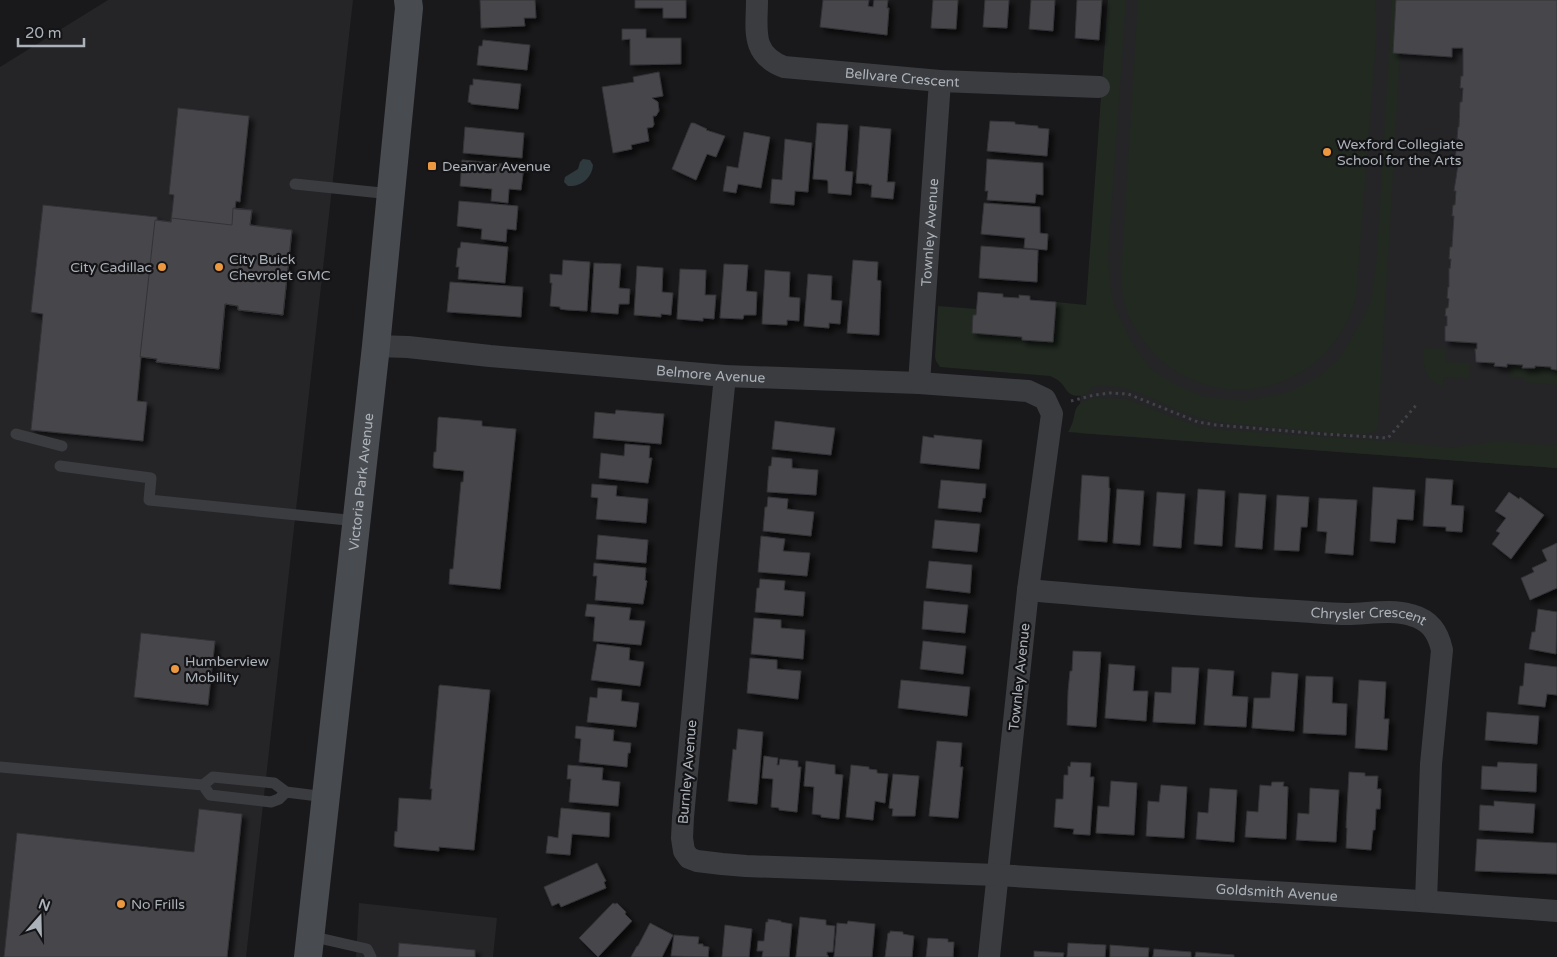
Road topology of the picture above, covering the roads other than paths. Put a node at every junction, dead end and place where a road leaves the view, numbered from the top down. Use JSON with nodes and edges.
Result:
{"nodes":[{"id":1,"x":757,"y":0,"type":"edge"},
{"id":2,"x":410,"y":3,"type":"edge"},
{"id":3,"x":940,"y":81,"type":"junction"},
{"id":4,"x":1099,"y":87,"type":"dead end"},
{"id":5,"x":295,"y":184,"type":"dead end"},
{"id":6,"x":391,"y":194,"type":"junction"},
{"id":7,"x":376,"y":346,"type":"junction"},
{"id":8,"x":725,"y":376,"type":"junction"},
{"id":9,"x":919,"y":383,"type":"junction"},
{"id":10,"x":1045,"y":399,"type":"joint"},
{"id":11,"x":16,"y":434,"type":"dead end"},
{"id":12,"x":62,"y":446,"type":"dead end"},
{"id":13,"x":60,"y":466,"type":"dead end"},
{"id":14,"x":357,"y":522,"type":"junction"},
{"id":15,"x":1028,"y":590,"type":"junction"},
{"id":16,"x":0,"y":767,"type":"edge"},
{"id":17,"x":203,"y":785,"type":"junction"},
{"id":18,"x":286,"y":792,"type":"junction"},
{"id":19,"x":326,"y":797,"type":"junction"},
{"id":20,"x":997,"y":875,"type":"junction"},
{"id":21,"x":1426,"y":901,"type":"junction"},
{"id":22,"x":1557,"y":910,"type":"edge"},
{"id":23,"x":309,"y":947,"type":"edge"},
{"id":24,"x":371,"y":957,"type":"edge"},
{"id":25,"x":989,"y":957,"type":"edge"}],
"edges":[{"from":1,"to":3,"type":"street","name":"Bellvare Crescent"},
{"from":2,"to":6,"type":"main road","name":"Victoria Park Avenue"},
{"from":3,"to":4,"type":"street","name":"Bellvare Crescent"},
{"from":3,"to":9,"type":"street","name":"Townley Avenue"},
{"from":5,"to":6,"type":"lane"},
{"from":6,"to":7,"type":"main road","name":"Victoria Park Avenue"},
{"from":7,"to":8,"type":"street","name":"Belmore Avenue"},
{"from":7,"to":14,"type":"main road","name":"Victoria Park Avenue"},
{"from":8,"to":9,"type":"street","name":"Belmore Avenue"},
{"from":8,"to":20,"type":"street","name":"Burnley Avenue"},
{"from":9,"to":10,"type":"street","name":"Belmore Avenue"},
{"from":10,"to":15,"type":"street","name":"Townley Avenue"},
{"from":11,"to":12,"type":"lane"},
{"from":13,"to":14,"type":"lane"},
{"from":14,"to":19,"type":"main road","name":"Victoria Park Avenue"},
{"from":15,"to":20,"type":"street","name":"Townley Avenue"},
{"from":15,"to":21,"type":"street","name":"Chrysler Crescent"},
{"from":16,"to":17,"type":"lane"},
{"from":17,"to":18,"type":"lane"},
{"from":17,"to":18,"type":"lane"},
{"from":18,"to":19,"type":"lane"},
{"from":19,"to":23,"type":"main road","name":"Victoria Park Avenue"},
{"from":20,"to":21,"type":"street","name":"Goldsmith Avenue"},
{"from":20,"to":25,"type":"street","name":"Townley Avenue"},
{"from":21,"to":22,"type":"street","name":"Goldsmith Avenue"},
{"from":23,"to":24,"type":"lane"}]}
